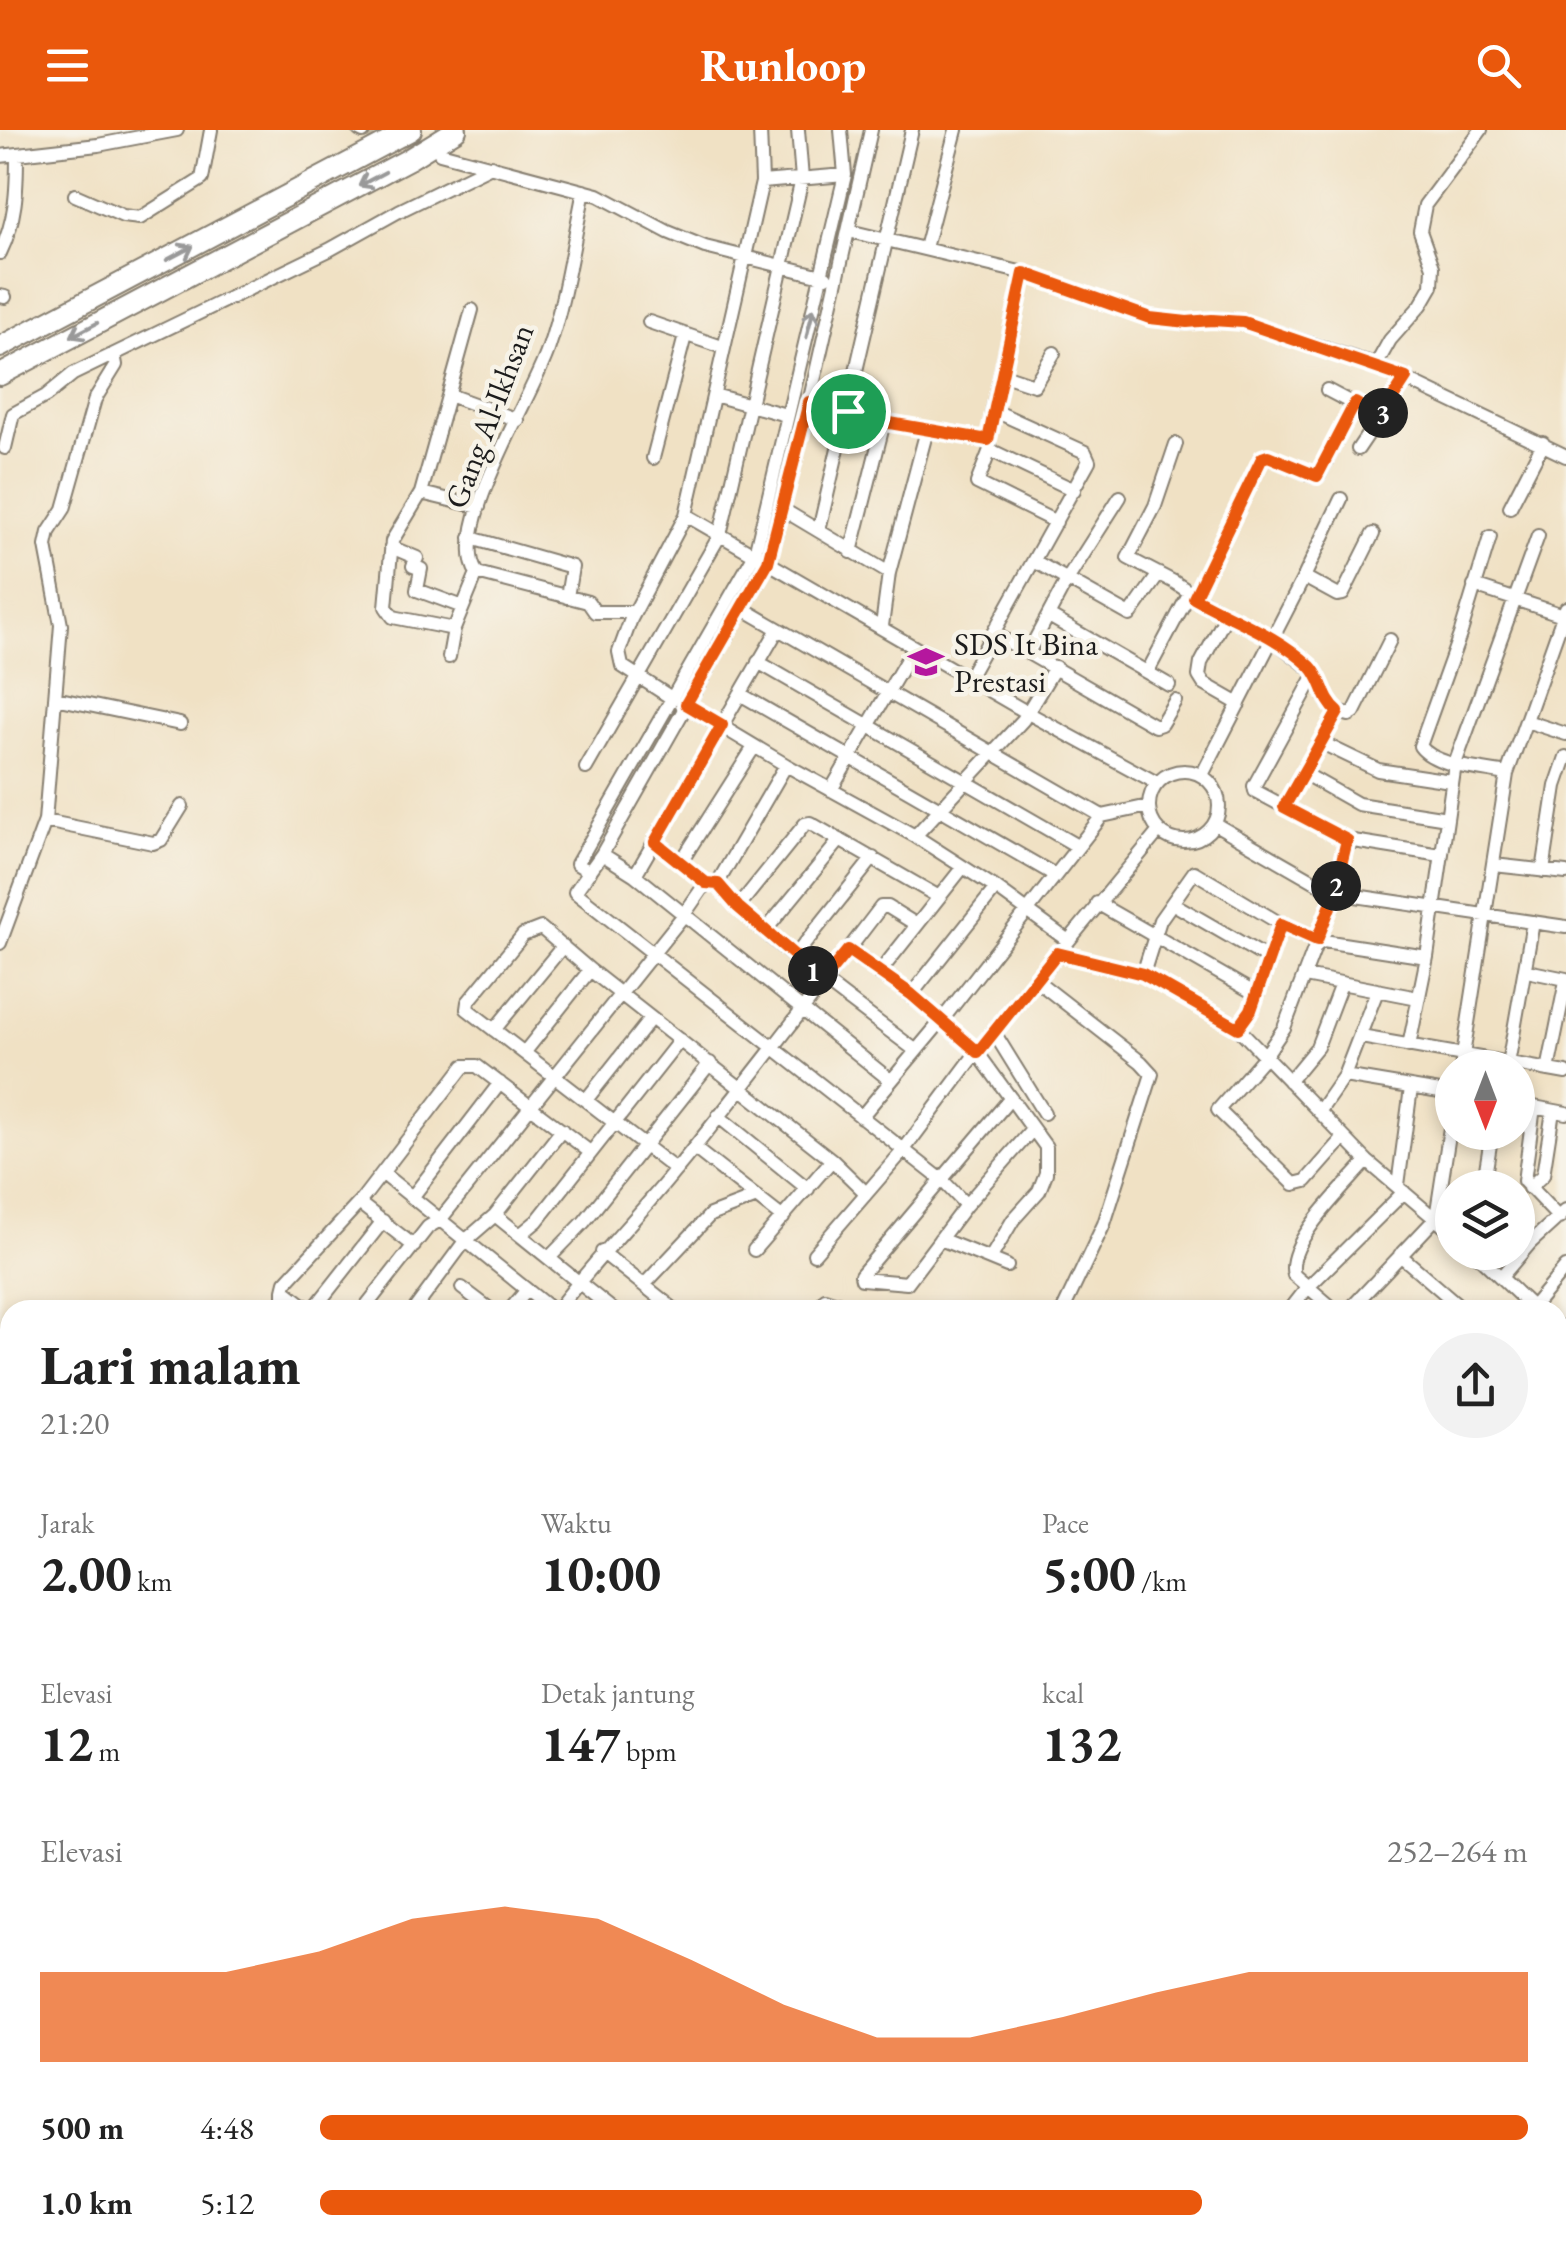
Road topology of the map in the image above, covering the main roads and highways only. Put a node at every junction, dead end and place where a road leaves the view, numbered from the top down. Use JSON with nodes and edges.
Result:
{"nodes":[{"id":1,"x":412,"y":130,"type":"edge"},
{"id":2,"x":456,"y":130,"type":"edge"},
{"id":3,"x":0,"y":347,"type":"edge"},
{"id":4,"x":0,"y":374,"type":"edge"}],
"edges":[{"from":3,"to":1,"type":"highway","one_way":true},
{"from":2,"to":4,"type":"highway","one_way":true}]}
